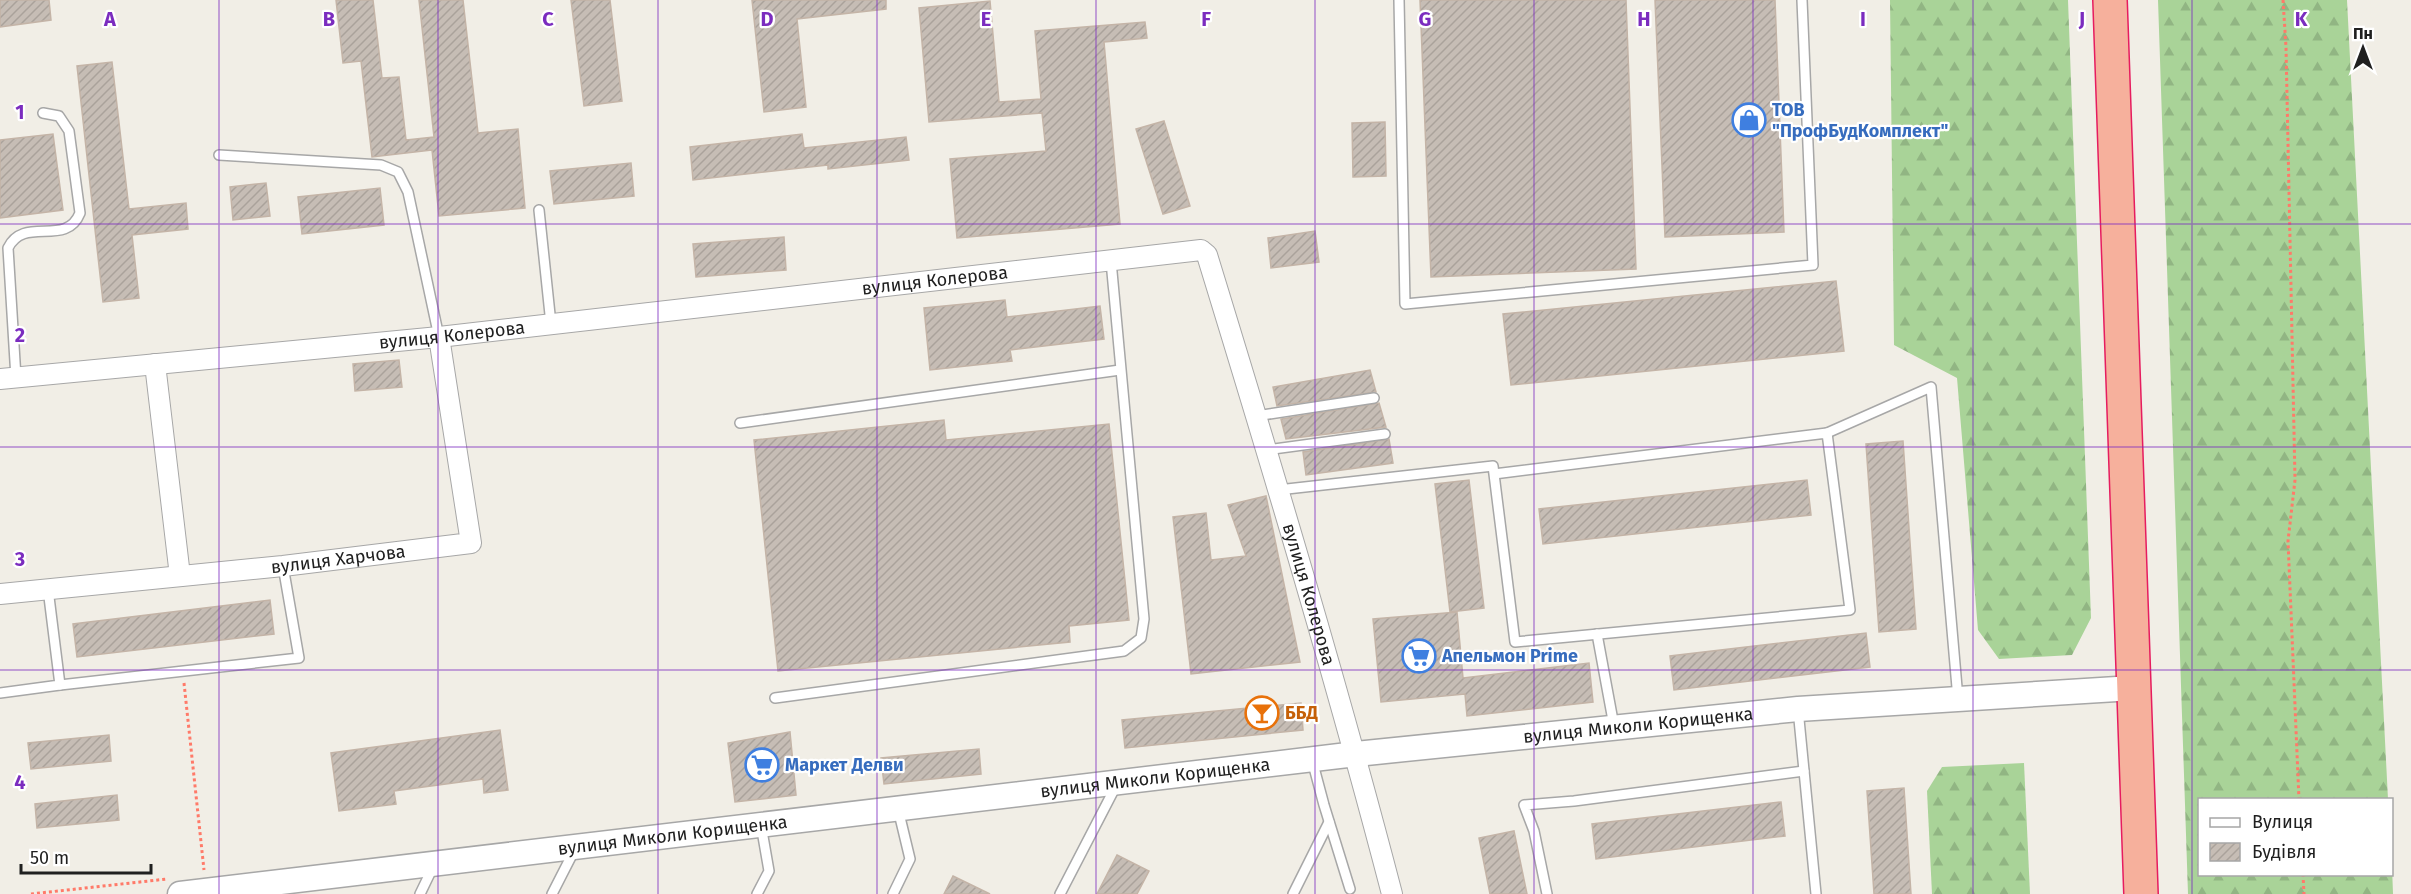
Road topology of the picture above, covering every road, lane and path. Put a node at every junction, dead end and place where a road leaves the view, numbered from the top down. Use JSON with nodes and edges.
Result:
{"nodes":[{"id":1,"x":1399,"y":0,"type":"edge"},
{"id":2,"x":1802,"y":0,"type":"edge"},
{"id":3,"x":2110,"y":0,"type":"edge"},
{"id":4,"x":2283,"y":0,"type":"edge"},
{"id":5,"x":43,"y":113,"type":"dead end"},
{"id":6,"x":219,"y":155,"type":"dead end"},
{"id":7,"x":539,"y":210,"type":"dead end"},
{"id":8,"x":1111,"y":261,"type":"junction"},
{"id":9,"x":551,"y":324,"type":"junction"},
{"id":10,"x":439,"y":337,"type":"junction"},
{"id":11,"x":155,"y":364,"type":"junction"},
{"id":12,"x":1120,"y":370,"type":"junction"},
{"id":13,"x":8,"y":379,"type":"edge"},
{"id":14,"x":1374,"y":398,"type":"dead end"},
{"id":15,"x":1256,"y":416,"type":"junction"},
{"id":16,"x":740,"y":423,"type":"dead end"},
{"id":17,"x":1827,"y":433,"type":"junction"},
{"id":18,"x":1385,"y":434,"type":"dead end"},
{"id":19,"x":1266,"y":450,"type":"junction"},
{"id":20,"x":1494,"y":474,"type":"junction"},
{"id":21,"x":1278,"y":490,"type":"junction"},
{"id":22,"x":283,"y":566,"type":"junction"},
{"id":23,"x":180,"y":576,"type":"junction"},
{"id":24,"x":48,"y":589,"type":"junction"},
{"id":25,"x":0,"y":594,"type":"edge"},
{"id":26,"x":1597,"y":634,"type":"junction"},
{"id":27,"x":182,"y":671,"type":"junction"},
{"id":28,"x":60,"y":685,"type":"junction"},
{"id":29,"x":2133,"y":688,"type":"junction"},
{"id":30,"x":0,"y":693,"type":"edge"},
{"id":31,"x":775,"y":698,"type":"dead end"},
{"id":32,"x":1958,"y":700,"type":"junction"},
{"id":33,"x":1798,"y":709,"type":"junction"},
{"id":34,"x":1614,"y":728,"type":"junction"},
{"id":35,"x":1356,"y":754,"type":"junction"},
{"id":36,"x":1312,"y":760,"type":"junction"},
{"id":37,"x":1804,"y":771,"type":"junction"},
{"id":38,"x":1117,"y":784,"type":"junction"},
{"id":39,"x":2299,"y":798,"type":"edge"},
{"id":40,"x":898,"y":809,"type":"junction"},
{"id":41,"x":1329,"y":822,"type":"junction"},
{"id":42,"x":761,"y":825,"type":"junction"},
{"id":43,"x":576,"y":847,"type":"junction"},
{"id":44,"x":435,"y":864,"type":"junction"},
{"id":45,"x":205,"y":875,"type":"dead end"},
{"id":46,"x":2303,"y":876,"type":"edge"},
{"id":47,"x":1350,"y":889,"type":"dead end"},
{"id":48,"x":252,"y":890,"type":"edge"},
{"id":49,"x":180,"y":894,"type":"edge"},
{"id":50,"x":420,"y":894,"type":"edge"},
{"id":51,"x":552,"y":894,"type":"edge"},
{"id":52,"x":757,"y":894,"type":"edge"},
{"id":53,"x":893,"y":894,"type":"edge"},
{"id":54,"x":1060,"y":894,"type":"edge"},
{"id":55,"x":1293,"y":894,"type":"edge"},
{"id":56,"x":1392,"y":894,"type":"edge"},
{"id":57,"x":1546,"y":894,"type":"edge"},
{"id":58,"x":1816,"y":894,"type":"edge"},
{"id":59,"x":2141,"y":894,"type":"edge"},
{"id":60,"x":2304,"y":894,"type":"edge"}],
"edges":[{"from":1,"to":2,"type":"lane"},
{"from":3,"to":29,"type":"highway"},
{"from":4,"to":39,"type":"path"},
{"from":5,"to":13,"type":"lane"},
{"from":6,"to":10,"type":"lane"},
{"from":7,"to":9,"type":"lane"},
{"from":8,"to":9,"type":"street","name":"вулиця Колерова"},
{"from":8,"to":12,"type":"lane"},
{"from":8,"to":15,"type":"street","name":"вулиця Колерова"},
{"from":9,"to":10,"type":"street","name":"вулиця Колерова"},
{"from":10,"to":11,"type":"street","name":"вулиця Колерова"},
{"from":10,"to":22,"type":"street","name":"вулиця Харчова"},
{"from":11,"to":13,"type":"street","name":"вулиця Колерова"},
{"from":11,"to":23,"type":"street"},
{"from":12,"to":16,"type":"lane"},
{"from":12,"to":31,"type":"lane"},
{"from":14,"to":15,"type":"lane"},
{"from":15,"to":19,"type":"street","name":"вулиця Колерова"},
{"from":17,"to":20,"type":"lane"},
{"from":17,"to":26,"type":"lane"},
{"from":17,"to":32,"type":"lane"},
{"from":18,"to":19,"type":"lane"},
{"from":19,"to":21,"type":"street","name":"вулиця Колерова"},
{"from":20,"to":21,"type":"lane"},
{"from":20,"to":26,"type":"lane"},
{"from":21,"to":35,"type":"street","name":"вулиця Колерова"},
{"from":22,"to":23,"type":"street","name":"вулиця Харчова"},
{"from":22,"to":27,"type":"lane"},
{"from":23,"to":24,"type":"street","name":"вулиця Харчова"},
{"from":24,"to":25,"type":"street","name":"вулиця Харчова"},
{"from":24,"to":28,"type":"lane"},
{"from":26,"to":34,"type":"lane"},
{"from":27,"to":28,"type":"lane"},
{"from":27,"to":45,"type":"path"},
{"from":28,"to":30,"type":"lane"},
{"from":29,"to":32,"type":"street","name":"вулиця Миколи Корищенка"},
{"from":29,"to":59,"type":"highway"},
{"from":32,"to":33,"type":"street","name":"вулиця Миколи Корищенка"},
{"from":33,"to":34,"type":"street","name":"вулиця Миколи Корищенка"},
{"from":33,"to":37,"type":"lane"},
{"from":34,"to":35,"type":"street","name":"вулиця Миколи Корищенка"},
{"from":35,"to":36,"type":"street","name":"вулиця Миколи Корищенка"},
{"from":35,"to":56,"type":"street","name":"вулиця Колерова"},
{"from":36,"to":38,"type":"street","name":"вулиця Миколи Корищенка"},
{"from":36,"to":41,"type":"lane"},
{"from":37,"to":57,"type":"lane"},
{"from":37,"to":58,"type":"lane"},
{"from":38,"to":40,"type":"street","name":"вулиця Миколи Корищенка"},
{"from":38,"to":54,"type":"lane"},
{"from":40,"to":42,"type":"street","name":"вулиця Миколи Корищенка"},
{"from":40,"to":53,"type":"lane"},
{"from":41,"to":47,"type":"lane"},
{"from":41,"to":55,"type":"lane"},
{"from":42,"to":43,"type":"street","name":"вулиця Миколи Корищенка"},
{"from":42,"to":52,"type":"lane"},
{"from":43,"to":44,"type":"street","name":"вулиця Миколи Корищенка"},
{"from":43,"to":51,"type":"lane"},
{"from":44,"to":48,"type":"street","name":"вулиця Миколи Корищенка"},
{"from":44,"to":50,"type":"lane"},
{"from":46,"to":60,"type":"path"},
{"from":48,"to":49,"type":"street","name":"вулиця Миколи Корищенка"}]}
